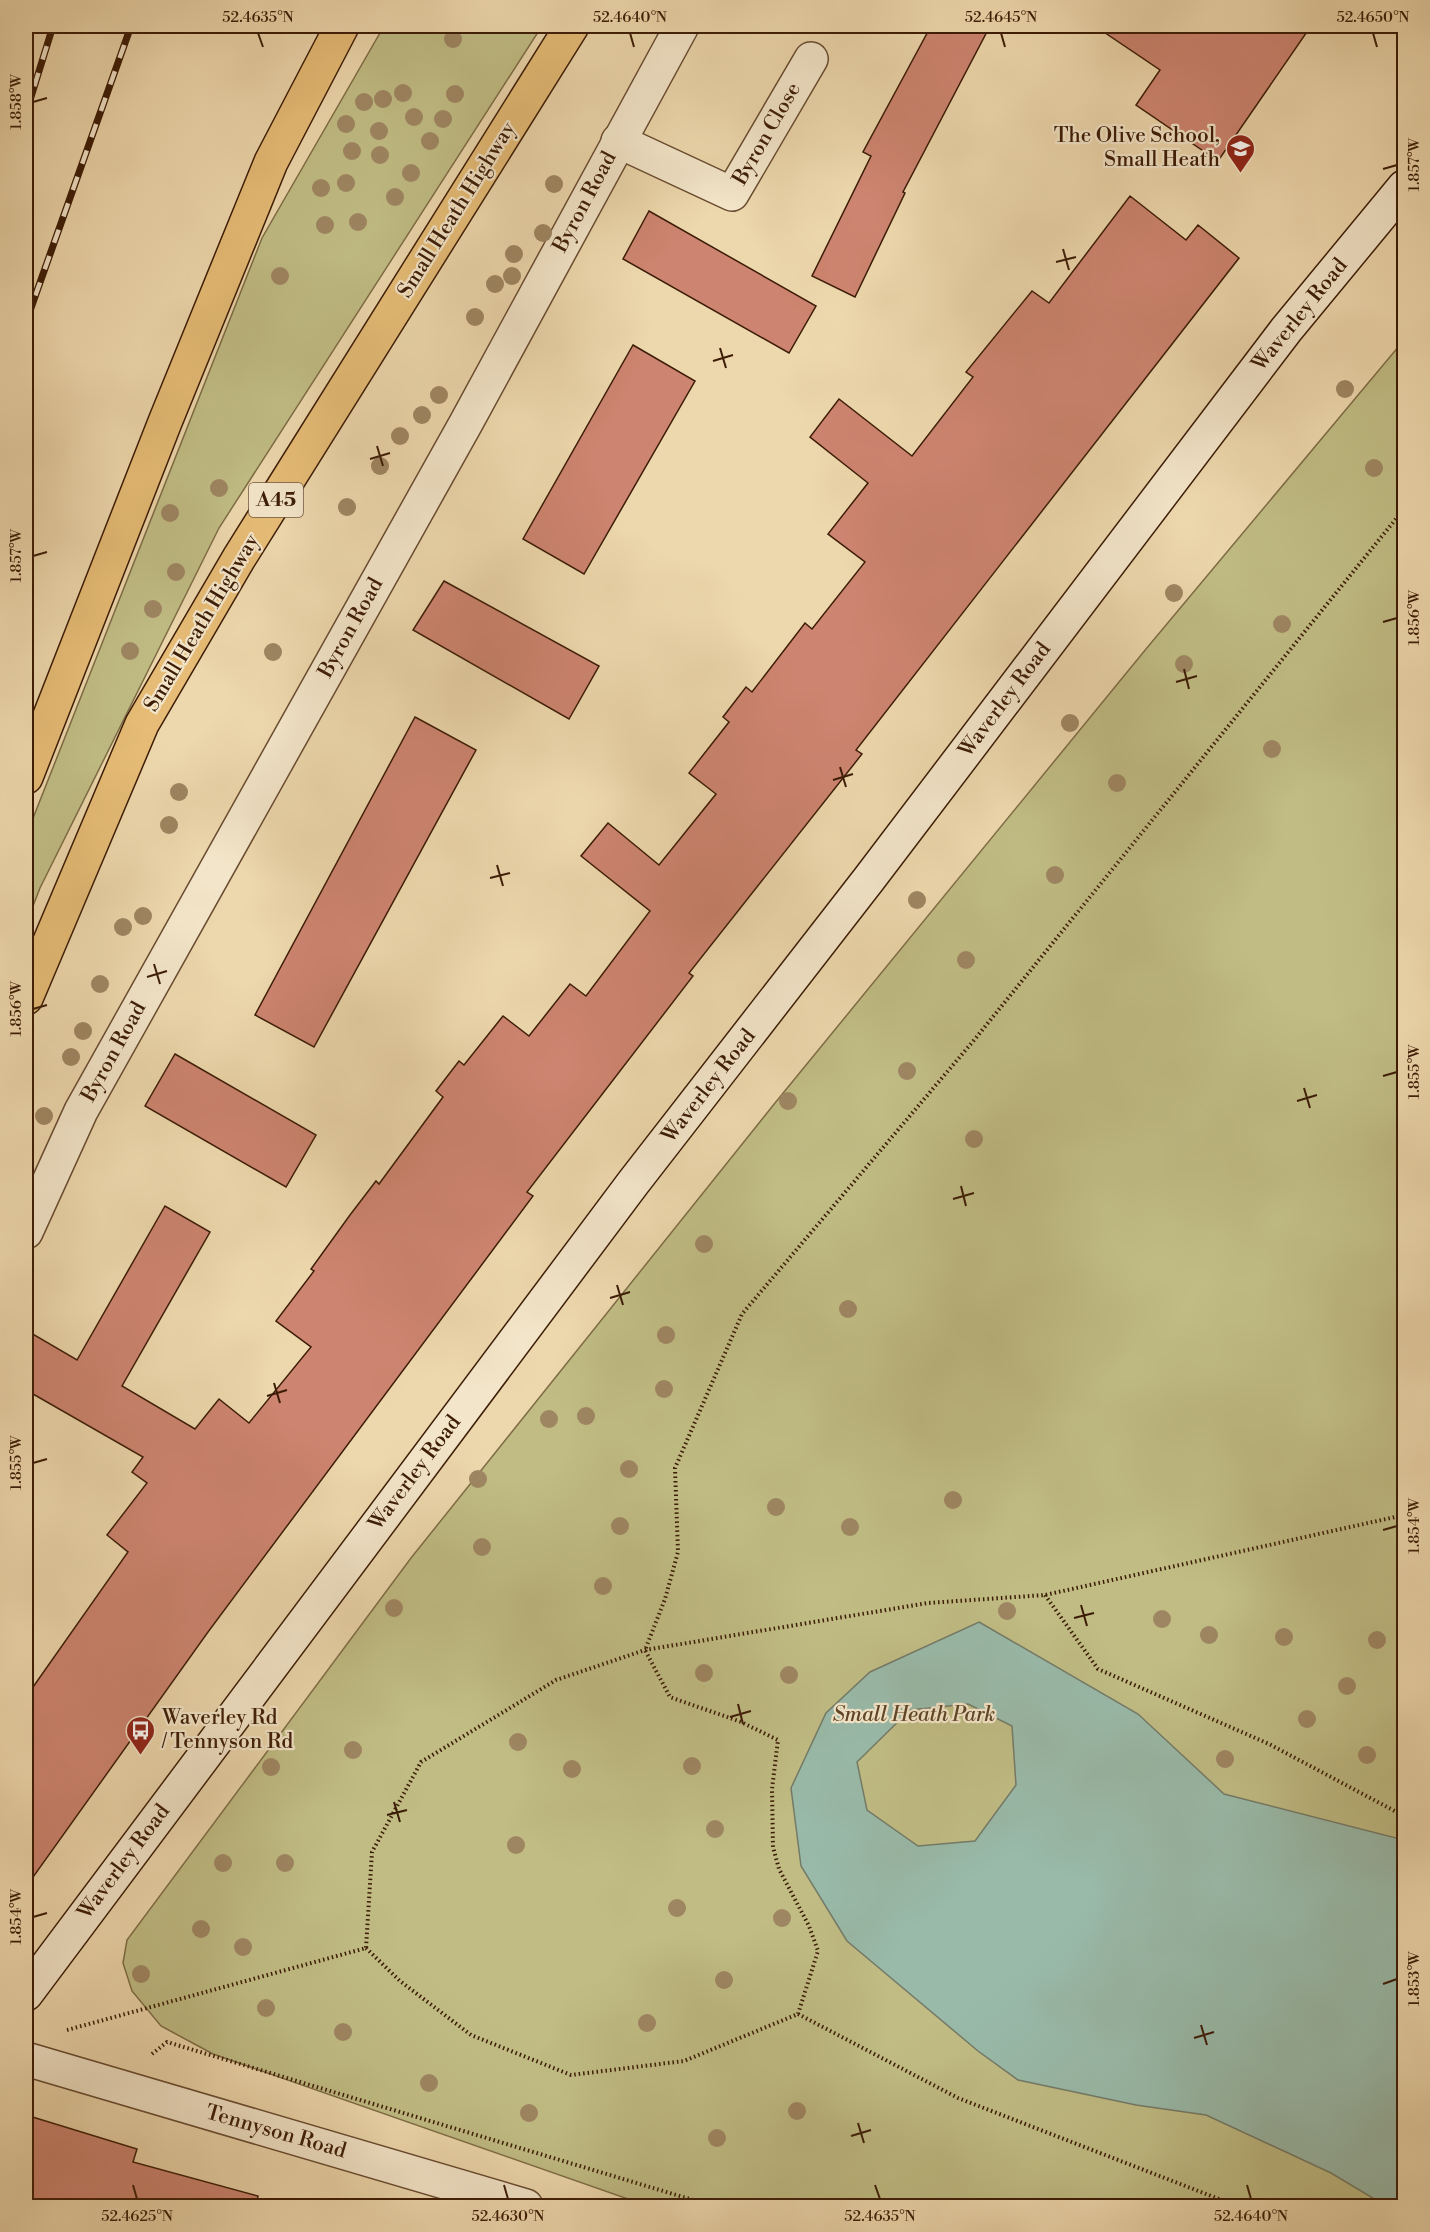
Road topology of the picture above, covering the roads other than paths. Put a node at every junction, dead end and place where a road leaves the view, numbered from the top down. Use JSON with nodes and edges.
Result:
{"nodes":[{"id":1,"x":342,"y":26,"type":"edge"},
{"id":2,"x":572,"y":26,"type":"edge"},
{"id":3,"x":682,"y":26,"type":"edge"},
{"id":4,"x":811,"y":59,"type":"dead end"},
{"id":5,"x":618,"y":141,"type":"junction"},
{"id":6,"x":1404,"y":187,"type":"edge"},
{"id":7,"x":26,"y":777,"type":"edge"},
{"id":8,"x":26,"y":998,"type":"edge"},
{"id":9,"x":26,"y":1232,"type":"edge"},
{"id":10,"x":26,"y":1994,"type":"edge"},
{"id":11,"x":26,"y":2059,"type":"edge"},
{"id":12,"x":526,"y":2206,"type":"edge"}],
"edges":[{"from":1,"to":7,"type":"highway"},
{"from":2,"to":8,"type":"highway","name":"Small Heath Highway","number":"A45"},
{"from":3,"to":5,"type":"street","name":"Byron Road"},
{"from":4,"to":5,"type":"street","name":"Byron Close"},
{"from":5,"to":9,"type":"street","name":"Byron Road"},
{"from":6,"to":10,"type":"street","name":"Waverley Road"},
{"from":11,"to":12,"type":"street","name":"Tennyson Road"}]}
